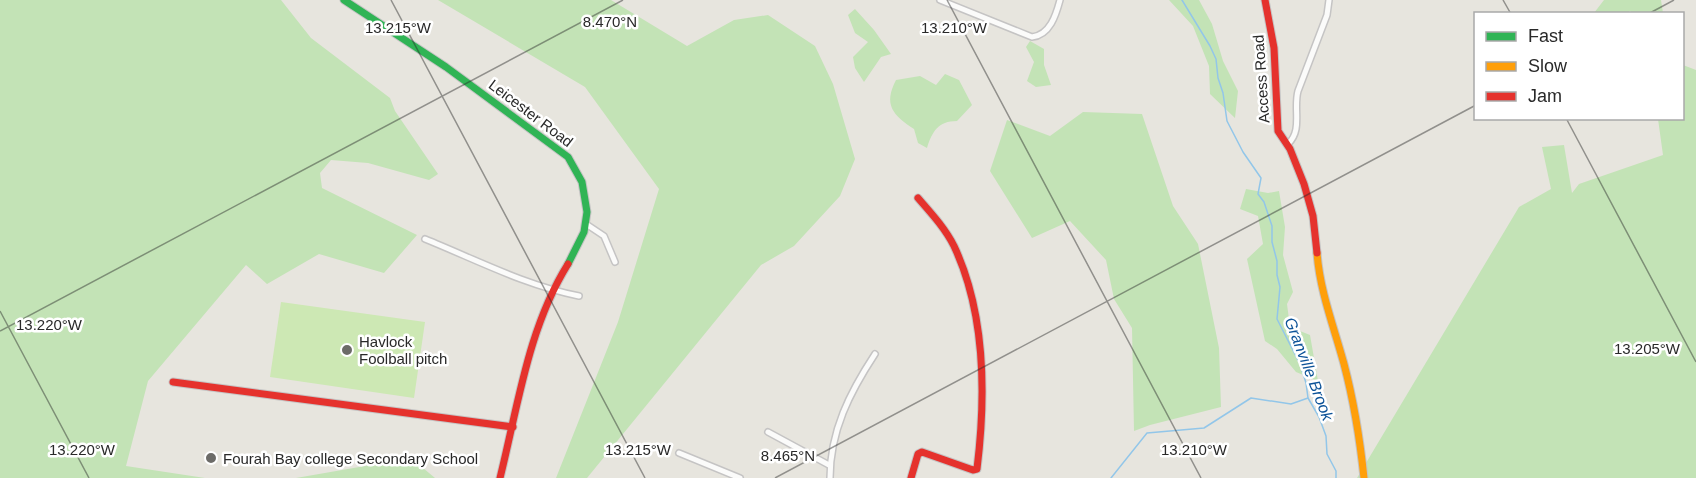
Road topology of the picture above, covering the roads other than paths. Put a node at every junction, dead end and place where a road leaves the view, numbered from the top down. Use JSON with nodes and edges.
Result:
{"nodes":[{"id":1,"x":344,"y":0,"type":"edge"},
{"id":2,"x":940,"y":0,"type":"edge"},
{"id":3,"x":1060,"y":0,"type":"edge"},
{"id":4,"x":1265,"y":0,"type":"edge"},
{"id":5,"x":1329,"y":0,"type":"edge"},
{"id":6,"x":1288,"y":144,"type":"junction"},
{"id":7,"x":918,"y":198,"type":"dead end"},
{"id":8,"x":586,"y":224,"type":"junction"},
{"id":9,"x":425,"y":239,"type":"dead end"},
{"id":10,"x":615,"y":262,"type":"dead end"},
{"id":11,"x":551,"y":290,"type":"junction"},
{"id":12,"x":579,"y":296,"type":"dead end"},
{"id":13,"x":875,"y":354,"type":"dead end"},
{"id":14,"x":173,"y":382,"type":"dead end"},
{"id":15,"x":513,"y":427,"type":"junction"},
{"id":16,"x":768,"y":432,"type":"dead end"},
{"id":17,"x":679,"y":453,"type":"dead end"},
{"id":18,"x":829,"y":465,"type":"junction"},
{"id":19,"x":500,"y":478,"type":"edge"},
{"id":20,"x":740,"y":478,"type":"edge"},
{"id":21,"x":830,"y":478,"type":"edge"},
{"id":22,"x":911,"y":478,"type":"edge"},
{"id":23,"x":1364,"y":478,"type":"edge"}],
"edges":[{"from":1,"to":8,"type":"street","name":"Leicester Road"},
{"from":2,"to":3,"type":"street"},
{"from":4,"to":6,"type":"street","name":"Access Road"},
{"from":5,"to":6,"type":"street"},
{"from":6,"to":23,"type":"street","name":"Access Road"},
{"from":7,"to":22,"type":"street"},
{"from":8,"to":10,"type":"street"},
{"from":8,"to":11,"type":"street","name":"Leicester Road"},
{"from":9,"to":11,"type":"street"},
{"from":11,"to":12,"type":"street"},
{"from":11,"to":15,"type":"street","name":"Leicester Road"},
{"from":13,"to":18,"type":"street"},
{"from":14,"to":15,"type":"street"},
{"from":15,"to":19,"type":"street","name":"Leicester Road"},
{"from":16,"to":18,"type":"street"},
{"from":17,"to":20,"type":"street"},
{"from":18,"to":21,"type":"street"}]}
